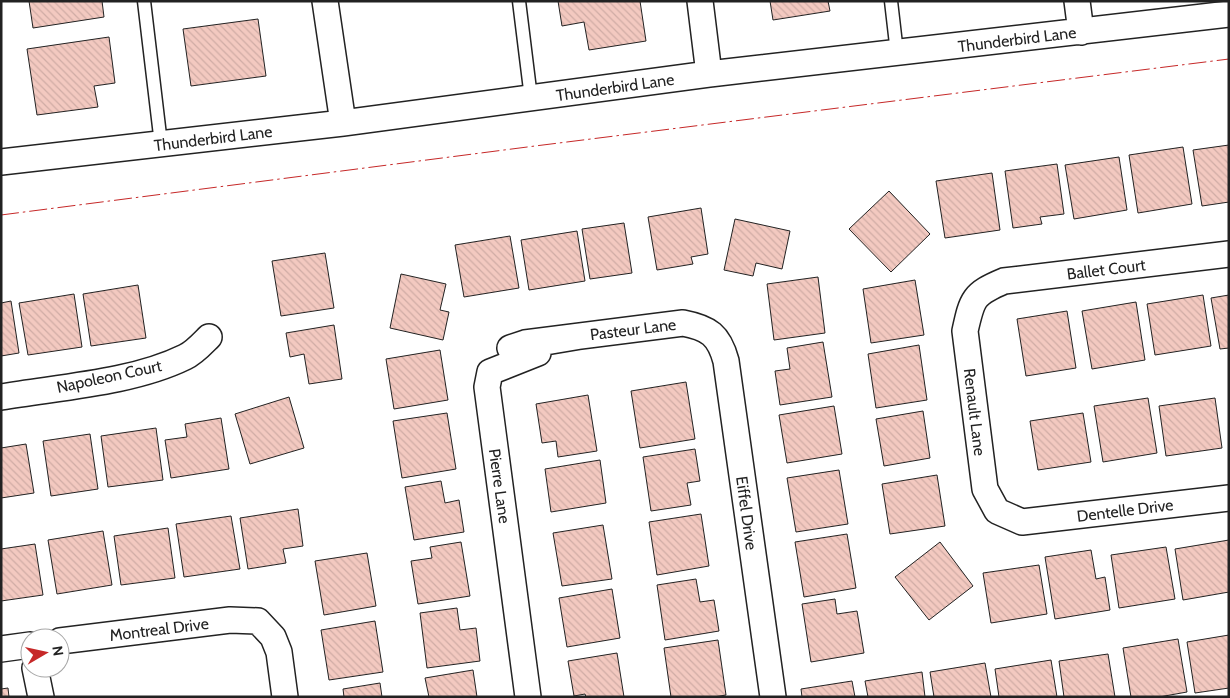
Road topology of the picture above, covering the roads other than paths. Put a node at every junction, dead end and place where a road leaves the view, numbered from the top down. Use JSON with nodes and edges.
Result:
{"nodes":[{"id":1,"x":144,"y":1,"type":"edge"},
{"id":2,"x":325,"y":1,"type":"edge"},
{"id":3,"x":519,"y":1,"type":"edge"},
{"id":4,"x":700,"y":1,"type":"edge"},
{"id":5,"x":891,"y":1,"type":"edge"},
{"id":6,"x":1077,"y":1,"type":"edge"},
{"id":7,"x":1229,"y":14,"type":"edge"},
{"id":8,"x":1081,"y":32,"type":"junction"},
{"id":9,"x":897,"y":53,"type":"junction"},
{"id":10,"x":709,"y":74,"type":"junction"},
{"id":11,"x":531,"y":98,"type":"junction"},
{"id":12,"x":343,"y":123,"type":"junction"},
{"id":13,"x":161,"y":144,"type":"junction"},
{"id":14,"x":1,"y":162,"type":"edge"},
{"id":15,"x":1229,"y":254,"type":"edge"},
{"id":16,"x":984,"y":290,"type":"joint"},
{"id":17,"x":712,"y":333,"type":"joint"},
{"id":18,"x":581,"y":336,"type":"joint"},
{"id":19,"x":209,"y":337,"type":"dead end"},
{"id":20,"x":1,"y":397,"type":"edge"},
{"id":21,"x":1229,"y":498,"type":"edge"},
{"id":22,"x":1022,"y":522,"type":"joint"},
{"id":23,"x":70,"y":640,"type":"edge"},
{"id":24,"x":20,"y":646,"type":"edge"},
{"id":25,"x":1,"y":649,"type":"edge"},
{"id":26,"x":37,"y":678,"type":"edge"},
{"id":27,"x":41,"y":697,"type":"edge"},
{"id":28,"x":285,"y":697,"type":"edge"},
{"id":29,"x":528,"y":697,"type":"edge"},
{"id":30,"x":773,"y":697,"type":"edge"}],
"edges":[{"from":1,"to":13,"type":"lane"},
{"from":2,"to":12,"type":"street"},
{"from":3,"to":11,"type":"lane"},
{"from":4,"to":10,"type":"street"},
{"from":5,"to":9,"type":"lane"},
{"from":6,"to":8,"type":"street"},
{"from":7,"to":8,"type":"street","name":"Thunderbird Lane"},
{"from":8,"to":9,"type":"street","name":"Thunderbird Lane"},
{"from":9,"to":10,"type":"street","name":"Thunderbird Lane"},
{"from":10,"to":11,"type":"street","name":"Thunderbird Lane"},
{"from":11,"to":12,"type":"street","name":"Thunderbird Lane"},
{"from":12,"to":13,"type":"street","name":"Thunderbird Lane"},
{"from":13,"to":14,"type":"street","name":"Thunderbird Lane"},
{"from":15,"to":16,"type":"street","name":"Ballet Court"},
{"from":16,"to":22,"type":"street","name":"Renault Lane"},
{"from":17,"to":18,"type":"street","name":"Pasteur Lane"},
{"from":17,"to":30,"type":"street","name":"Eiffel Drive"},
{"from":18,"to":29,"type":"street","name":"Pierre Lane"},
{"from":19,"to":20,"type":"street","name":"Napoleon Court"},
{"from":21,"to":22,"type":"street","name":"Dentelle Drive"},
{"from":23,"to":28,"type":"street","name":"Montreal Drive"},
{"from":24,"to":25,"type":"street"},
{"from":26,"to":27,"type":"street"}]}
